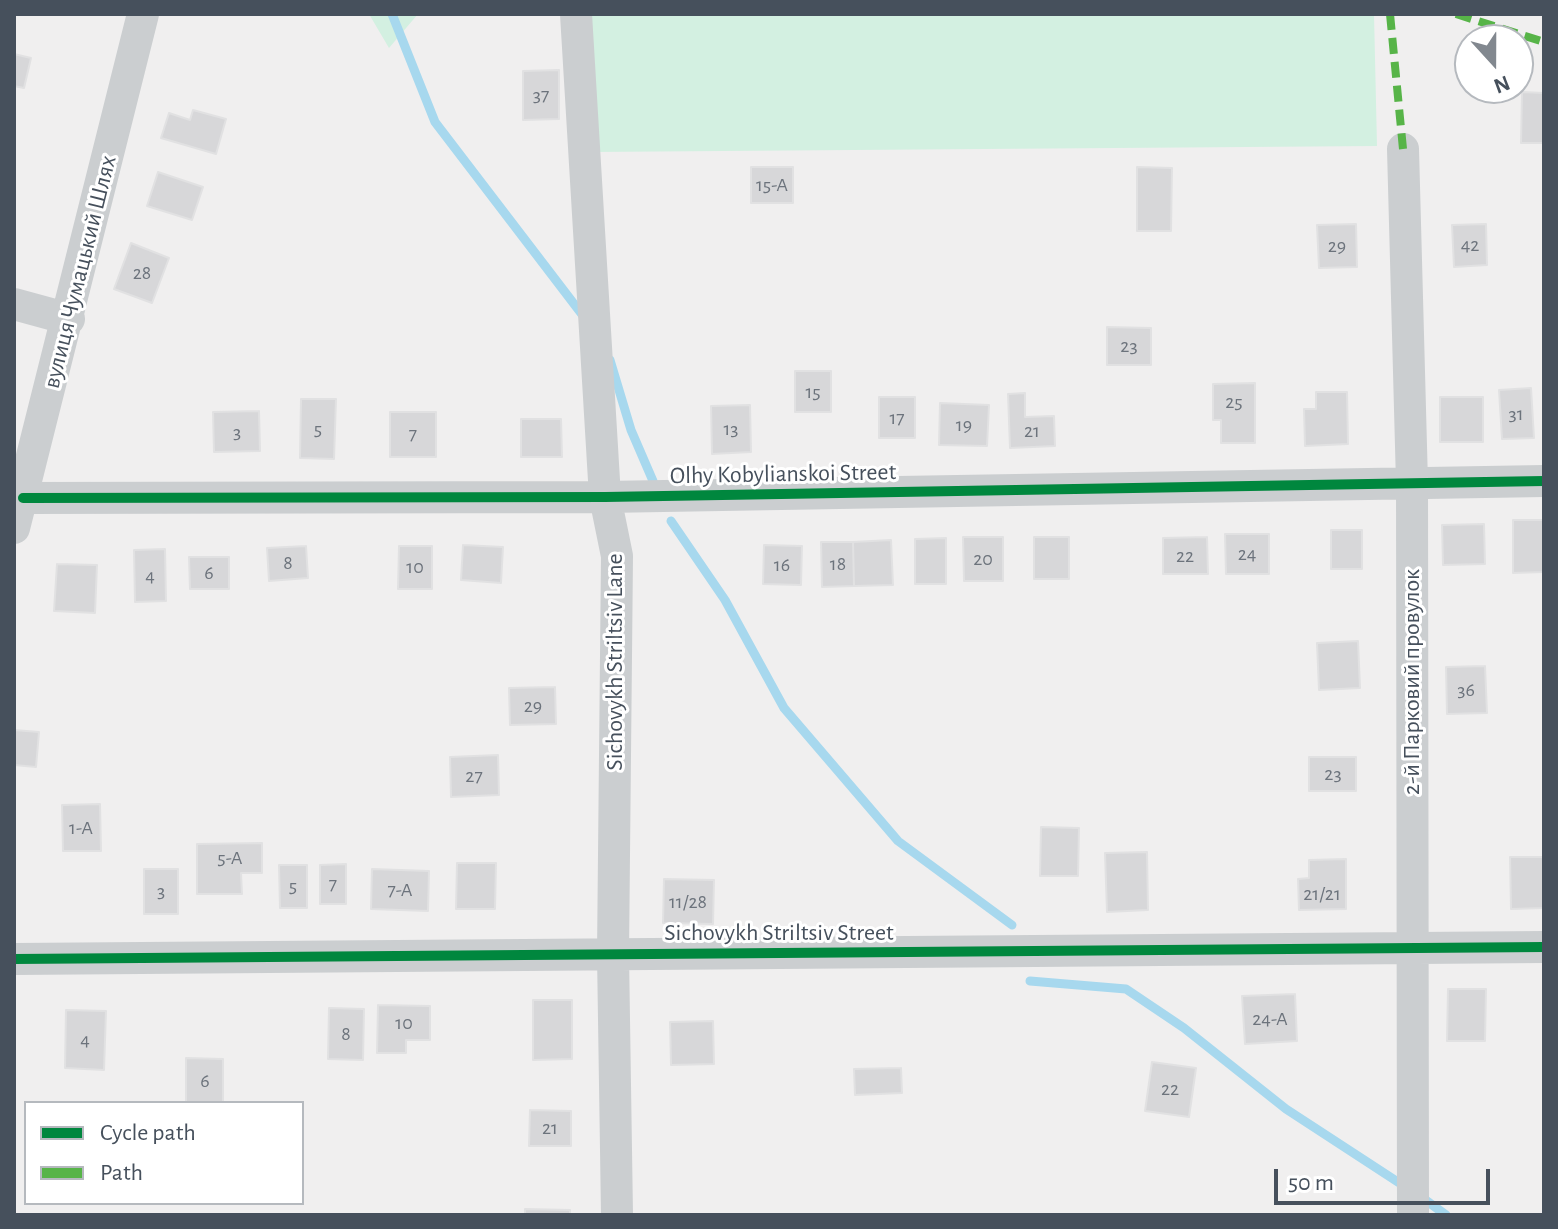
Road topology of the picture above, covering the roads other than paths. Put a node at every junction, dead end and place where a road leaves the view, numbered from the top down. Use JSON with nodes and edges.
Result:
{"nodes":[{"id":1,"x":143,"y":14,"type":"edge"},
{"id":2,"x":576,"y":14,"type":"edge"},
{"id":3,"x":1403,"y":149,"type":"dead end"},
{"id":4,"x":14,"y":304,"type":"edge"},
{"id":5,"x":69,"y":319,"type":"junction"},
{"id":6,"x":1544,"y":481,"type":"edge"},
{"id":7,"x":1412,"y":483,"type":"junction"},
{"id":8,"x":605,"y":497,"type":"junction"},
{"id":9,"x":23,"y":498,"type":"junction"},
{"id":10,"x":14,"y":528,"type":"edge"},
{"id":11,"x":1544,"y":947,"type":"edge"},
{"id":12,"x":1411,"y":948,"type":"junction"},
{"id":13,"x":613,"y":954,"type":"junction"},
{"id":14,"x":14,"y":959,"type":"edge"},
{"id":15,"x":617,"y":1215,"type":"edge"},
{"id":16,"x":1413,"y":1215,"type":"edge"}],
"edges":[{"from":1,"to":5,"type":"street","name":"вулиця Чумацький Шлях"},
{"from":2,"to":8,"type":"street","name":"Sichovykh Striltsiv Lane"},
{"from":3,"to":7,"type":"street","name":"2-й Парковий провулок"},
{"from":4,"to":5,"type":"street"},
{"from":5,"to":9,"type":"street","name":"вулиця Чумацький Шлях"},
{"from":6,"to":7,"type":"street","name":"Olhy Kobylianskoi Street"},
{"from":7,"to":8,"type":"street","name":"Olhy Kobylianskoi Street"},
{"from":7,"to":12,"type":"street","name":"2-й Парковий провулок"},
{"from":8,"to":9,"type":"street","name":"Olhy Kobylianskoi Street"},
{"from":8,"to":13,"type":"street","name":"Sichovykh Striltsiv Lane"},
{"from":9,"to":10,"type":"street","name":"вулиця Чумацький Шлях"},
{"from":11,"to":12,"type":"street","name":"Sichovykh Striltsiv Street"},
{"from":12,"to":13,"type":"street","name":"Sichovykh Striltsiv Street"},
{"from":12,"to":16,"type":"street","name":"2-й Парковий провулок"},
{"from":13,"to":14,"type":"street","name":"Sichovykh Striltsiv Street"},
{"from":13,"to":15,"type":"street","name":"Sichovykh Striltsiv Lane"}]}
